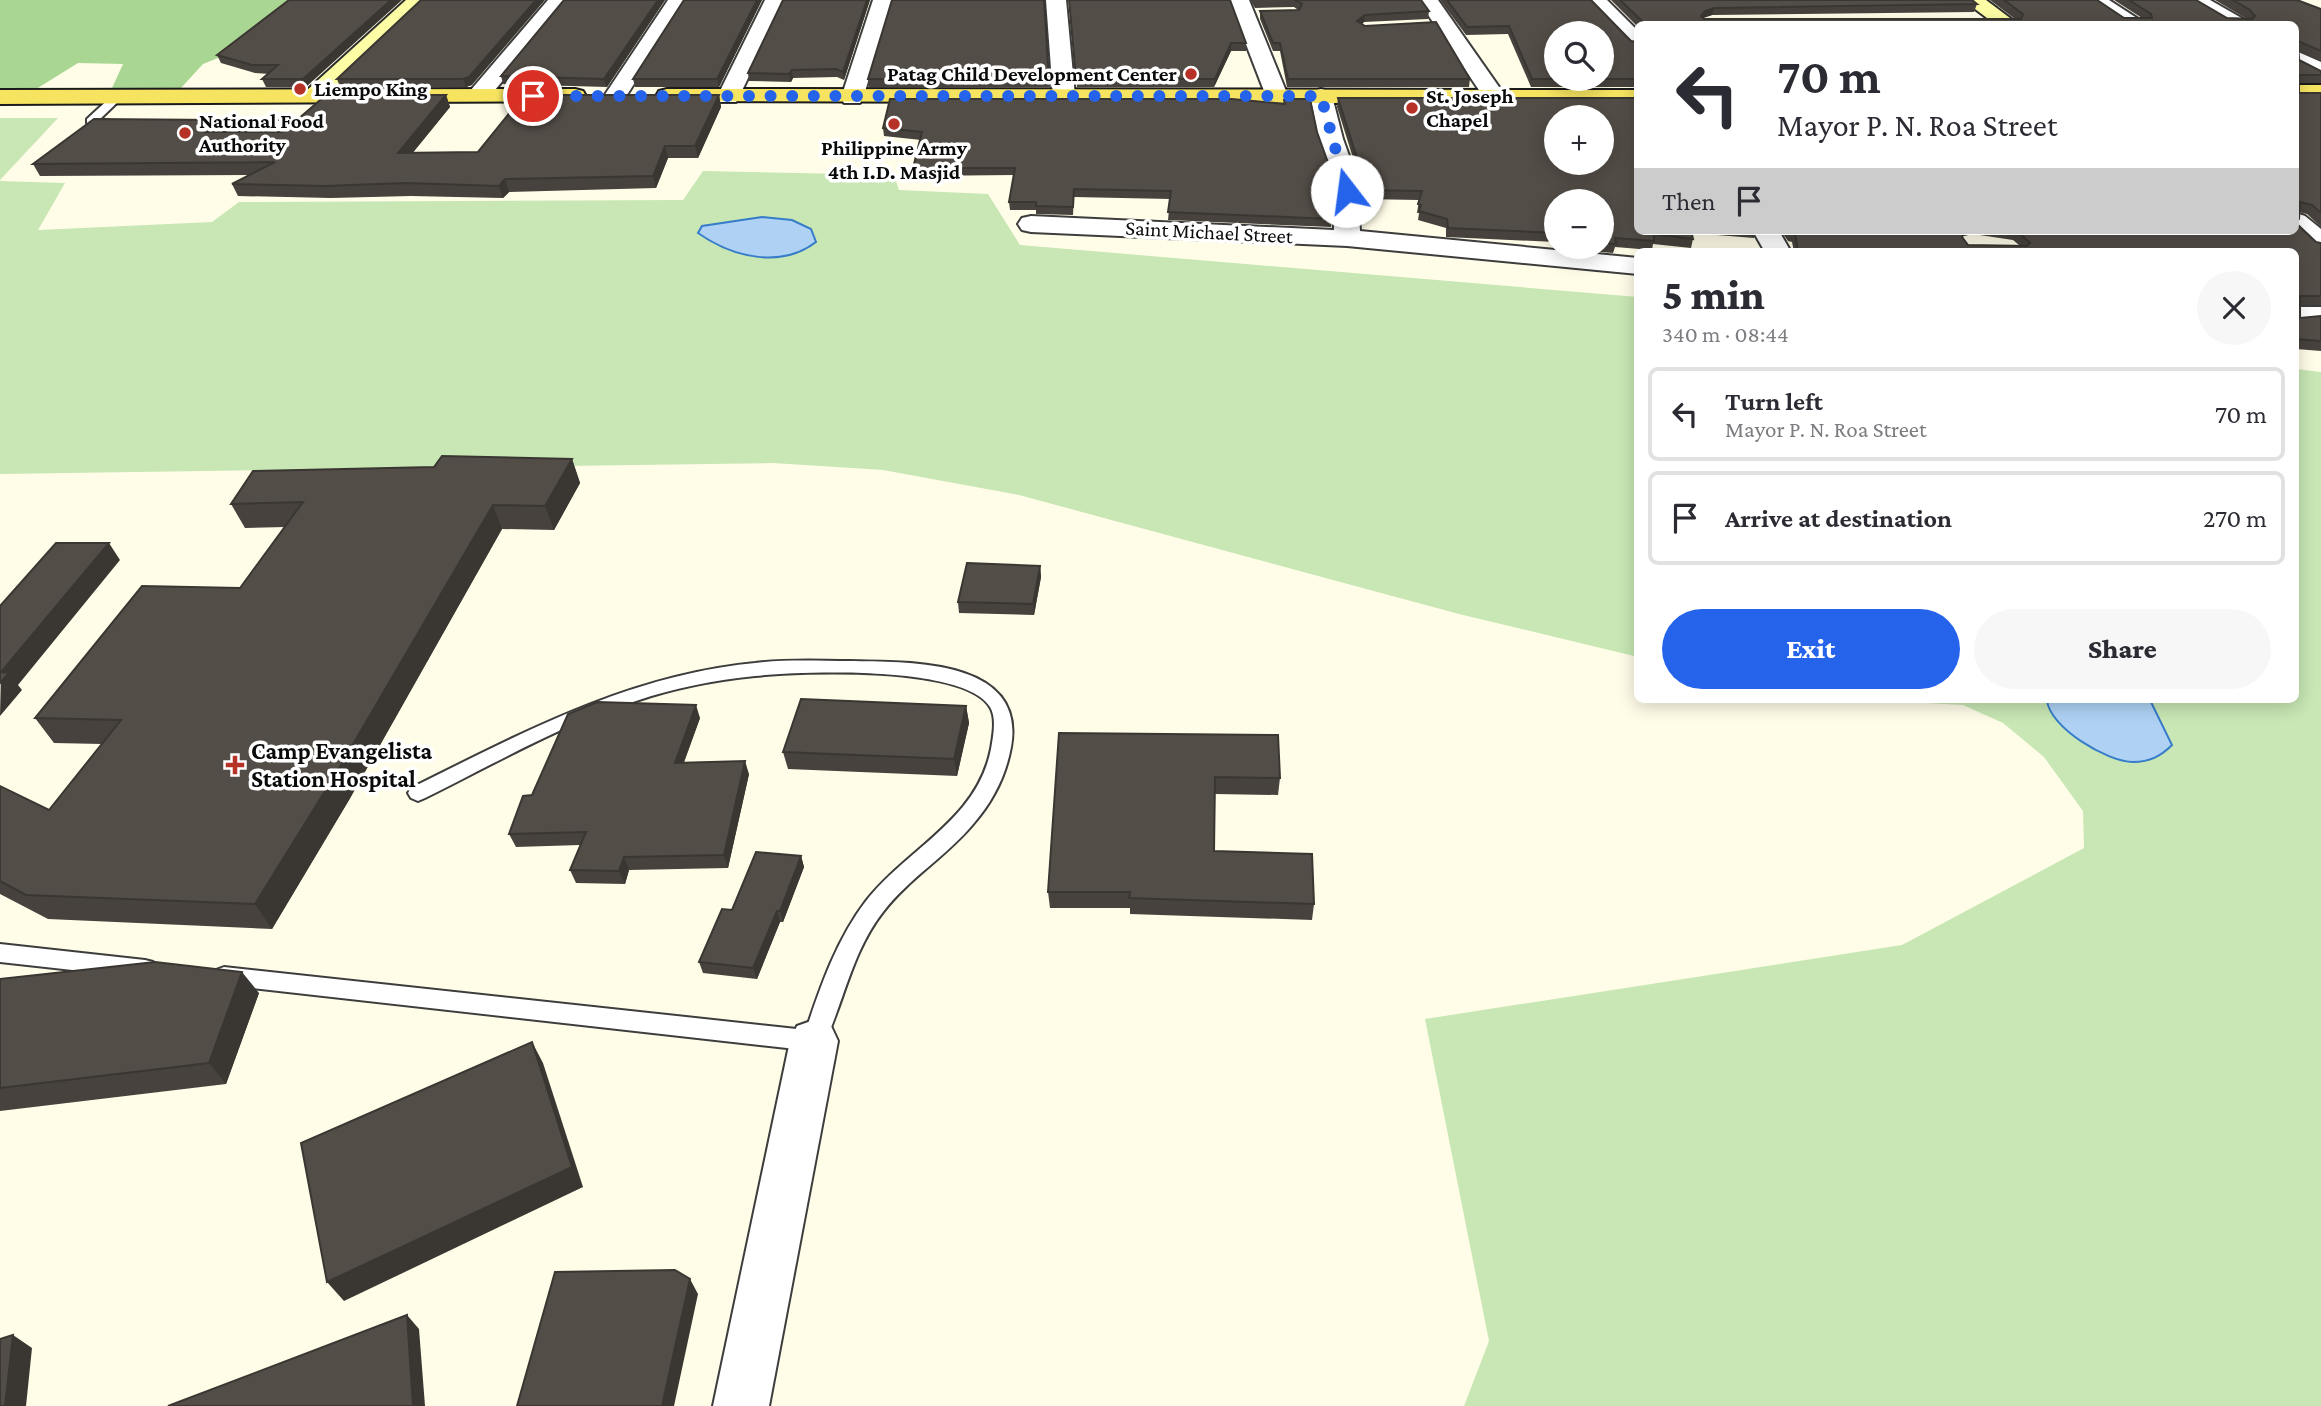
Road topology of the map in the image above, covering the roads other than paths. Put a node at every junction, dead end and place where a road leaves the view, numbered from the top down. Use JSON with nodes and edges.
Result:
{"nodes":[{"id":1,"x":418,"y":0,"type":"edge"},
{"id":2,"x":559,"y":0,"type":"edge"},
{"id":3,"x":678,"y":0,"type":"edge"},
{"id":4,"x":775,"y":0,"type":"edge"},
{"id":5,"x":883,"y":0,"type":"edge"},
{"id":6,"x":1056,"y":0,"type":"edge"},
{"id":7,"x":1428,"y":0,"type":"edge"},
{"id":8,"x":1596,"y":0,"type":"edge"},
{"id":9,"x":2095,"y":0,"type":"edge"},
{"id":10,"x":2195,"y":0,"type":"edge"},
{"id":11,"x":1247,"y":10,"type":"edge"},
{"id":12,"x":1973,"y":10,"type":"edge"},
{"id":13,"x":2001,"y":21,"type":"edge"},
{"id":14,"x":2131,"y":21,"type":"edge"},
{"id":15,"x":2233,"y":21,"type":"edge"},
{"id":16,"x":1630,"y":26,"type":"edge"},
{"id":17,"x":2299,"y":59,"type":"edge"},
{"id":18,"x":2321,"y":71,"type":"edge"},
{"id":19,"x":2299,"y":92,"type":"edge"},
{"id":20,"x":2321,"y":92,"type":"edge"},
{"id":21,"x":478,"y":96,"type":"junction"},
{"id":22,"x":615,"y":96,"type":"junction"},
{"id":23,"x":1064,"y":96,"type":"junction"},
{"id":24,"x":1277,"y":96,"type":"junction"},
{"id":25,"x":1321,"y":96,"type":"junction"},
{"id":26,"x":0,"y":97,"type":"edge"},
{"id":27,"x":117,"y":97,"type":"junction"},
{"id":28,"x":313,"y":97,"type":"junction"},
{"id":29,"x":728,"y":97,"type":"junction"},
{"id":30,"x":1495,"y":97,"type":"junction"},
{"id":31,"x":1634,"y":97,"type":"edge"},
{"id":32,"x":852,"y":98,"type":"junction"},
{"id":33,"x":184,"y":124,"type":"edge"},
{"id":34,"x":289,"y":124,"type":"edge"},
{"id":35,"x":131,"y":125,"type":"edge"},
{"id":36,"x":2305,"y":222,"type":"edge"},
{"id":37,"x":1031,"y":224,"type":"dead end"},
{"id":38,"x":1348,"y":238,"type":"junction"},
{"id":39,"x":2321,"y":243,"type":"edge"},
{"id":40,"x":1634,"y":266,"type":"edge"},
{"id":41,"x":2321,"y":315,"type":"edge"},
{"id":42,"x":2299,"y":316,"type":"edge"},
{"id":43,"x":418,"y":793,"type":"dead end"},
{"id":44,"x":0,"y":953,"type":"edge"},
{"id":45,"x":166,"y":971,"type":"edge"},
{"id":46,"x":207,"y":975,"type":"edge"},
{"id":47,"x":814,"y":1041,"type":"junction"},
{"id":48,"x":741,"y":1406,"type":"edge"}],
"edges":[{"from":1,"to":28,"type":"street"},
{"from":2,"to":21,"type":"street"},
{"from":3,"to":22,"type":"street"},
{"from":4,"to":29,"type":"street"},
{"from":5,"to":32,"type":"street"},
{"from":6,"to":23,"type":"street"},
{"from":7,"to":30,"type":"street"},
{"from":8,"to":16,"type":"street"},
{"from":9,"to":14,"type":"street"},
{"from":10,"to":15,"type":"street"},
{"from":11,"to":24,"type":"street"},
{"from":12,"to":13,"type":"street"},
{"from":17,"to":18,"type":"street"},
{"from":19,"to":20,"type":"main road"},
{"from":21,"to":22,"type":"main road"},
{"from":21,"to":28,"type":"main road"},
{"from":22,"to":29,"type":"main road"},
{"from":23,"to":24,"type":"main road"},
{"from":23,"to":32,"type":"main road"},
{"from":24,"to":25,"type":"main road"},
{"from":25,"to":30,"type":"main road"},
{"from":25,"to":38,"type":"street"},
{"from":26,"to":27,"type":"main road"},
{"from":27,"to":28,"type":"main road"},
{"from":27,"to":35,"type":"lane"},
{"from":29,"to":32,"type":"main road"},
{"from":30,"to":31,"type":"main road"},
{"from":33,"to":34,"type":"lane"},
{"from":36,"to":39,"type":"street"},
{"from":37,"to":38,"type":"street","name":"Saint Michael Street"},
{"from":38,"to":40,"type":"street","name":"Saint Michael Street"},
{"from":41,"to":42,"type":"street"},
{"from":43,"to":47,"type":"lane"},
{"from":44,"to":45,"type":"lane"},
{"from":46,"to":47,"type":"lane"},
{"from":47,"to":48,"type":"street"}]}
